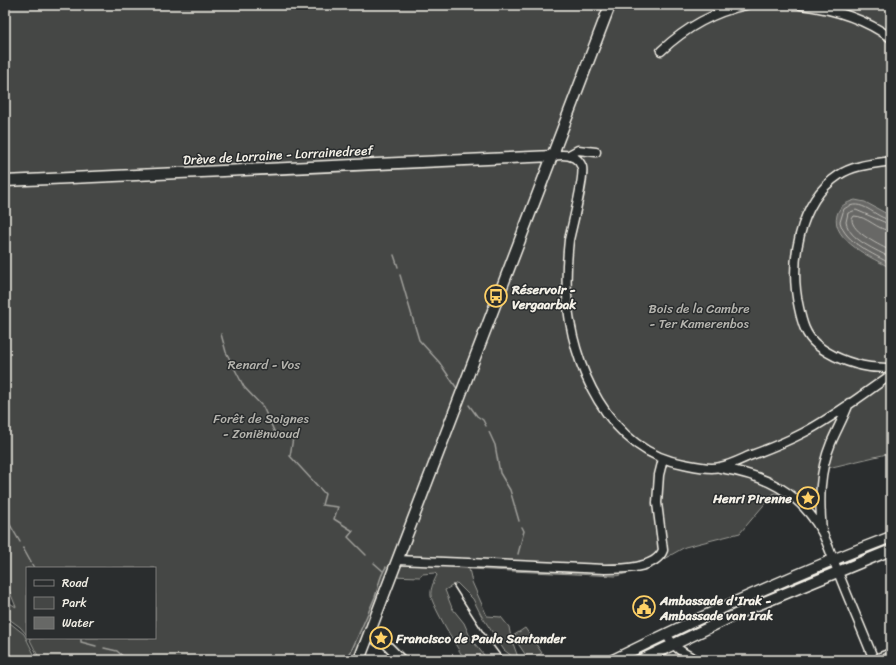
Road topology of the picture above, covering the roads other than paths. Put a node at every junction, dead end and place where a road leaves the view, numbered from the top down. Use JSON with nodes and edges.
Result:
{"nodes":[{"id":1,"x":610,"y":5,"type":"edge"},
{"id":2,"x":746,"y":5,"type":"edge"},
{"id":3,"x":801,"y":5,"type":"edge"},
{"id":4,"x":891,"y":38,"type":"edge"},
{"id":5,"x":661,"y":51,"type":"dead end"},
{"id":6,"x":596,"y":152,"type":"dead end"},
{"id":7,"x":569,"y":155,"type":"junction"},
{"id":8,"x":553,"y":156,"type":"junction"},
{"id":9,"x":891,"y":161,"type":"edge"},
{"id":10,"x":5,"y":181,"type":"edge"},
{"id":11,"x":891,"y":369,"type":"edge"},
{"id":12,"x":891,"y":374,"type":"edge"},
{"id":13,"x":849,"y":403,"type":"junction"},
{"id":14,"x":664,"y":459,"type":"junction"},
{"id":15,"x":719,"y":468,"type":"junction"},
{"id":16,"x":820,"y":505,"type":"junction"},
{"id":17,"x":806,"y":511,"type":"junction"},
{"id":18,"x":822,"y":533,"type":"junction"},
{"id":19,"x":891,"y":537,"type":"edge"},
{"id":20,"x":891,"y":550,"type":"edge"},
{"id":21,"x":833,"y":559,"type":"junction"},
{"id":22,"x":397,"y":560,"type":"junction"},
{"id":23,"x":838,"y":571,"type":"junction"},
{"id":24,"x":666,"y":634,"type":"junction"},
{"id":25,"x":384,"y":642,"type":"dead end"},
{"id":26,"x":672,"y":645,"type":"junction"},
{"id":27,"x":891,"y":653,"type":"edge"},
{"id":28,"x":359,"y":660,"type":"edge"},
{"id":29,"x":402,"y":660,"type":"edge"},
{"id":30,"x":613,"y":660,"type":"edge"},
{"id":31,"x":641,"y":660,"type":"edge"},
{"id":32,"x":697,"y":660,"type":"edge"},
{"id":33,"x":873,"y":660,"type":"edge"}],
"edges":[{"from":1,"to":8,"type":"main road"},
{"from":2,"to":5,"type":"street"},
{"from":3,"to":4,"type":"street"},
{"from":6,"to":7,"type":"street"},
{"from":7,"to":8,"type":"street"},
{"from":7,"to":14,"type":"street"},
{"from":8,"to":10,"type":"main road","name":"Drève de Lorraine - Lorrainedreef"},
{"from":8,"to":22,"type":"main road"},
{"from":9,"to":11,"type":"street"},
{"from":12,"to":13,"type":"street"},
{"from":13,"to":15,"type":"street"},
{"from":13,"to":16,"type":"street"},
{"from":14,"to":15,"type":"street"},
{"from":14,"to":22,"type":"street"},
{"from":15,"to":17,"type":"street"},
{"from":16,"to":17,"type":"street"},
{"from":16,"to":18,"type":"street"},
{"from":17,"to":18,"type":"street"},
{"from":18,"to":21,"type":"street"},
{"from":19,"to":21,"type":"main road"},
{"from":20,"to":23,"type":"main road"},
{"from":21,"to":23,"type":"street"},
{"from":21,"to":24,"type":"main road"},
{"from":22,"to":28,"type":"main road"},
{"from":23,"to":26,"type":"main road"},
{"from":23,"to":33,"type":"street"},
{"from":24,"to":26,"type":"street"},
{"from":24,"to":30,"type":"main road"},
{"from":25,"to":29,"type":"street"},
{"from":26,"to":31,"type":"main road"},
{"from":26,"to":32,"type":"street"},
{"from":27,"to":33,"type":"street"}]}
